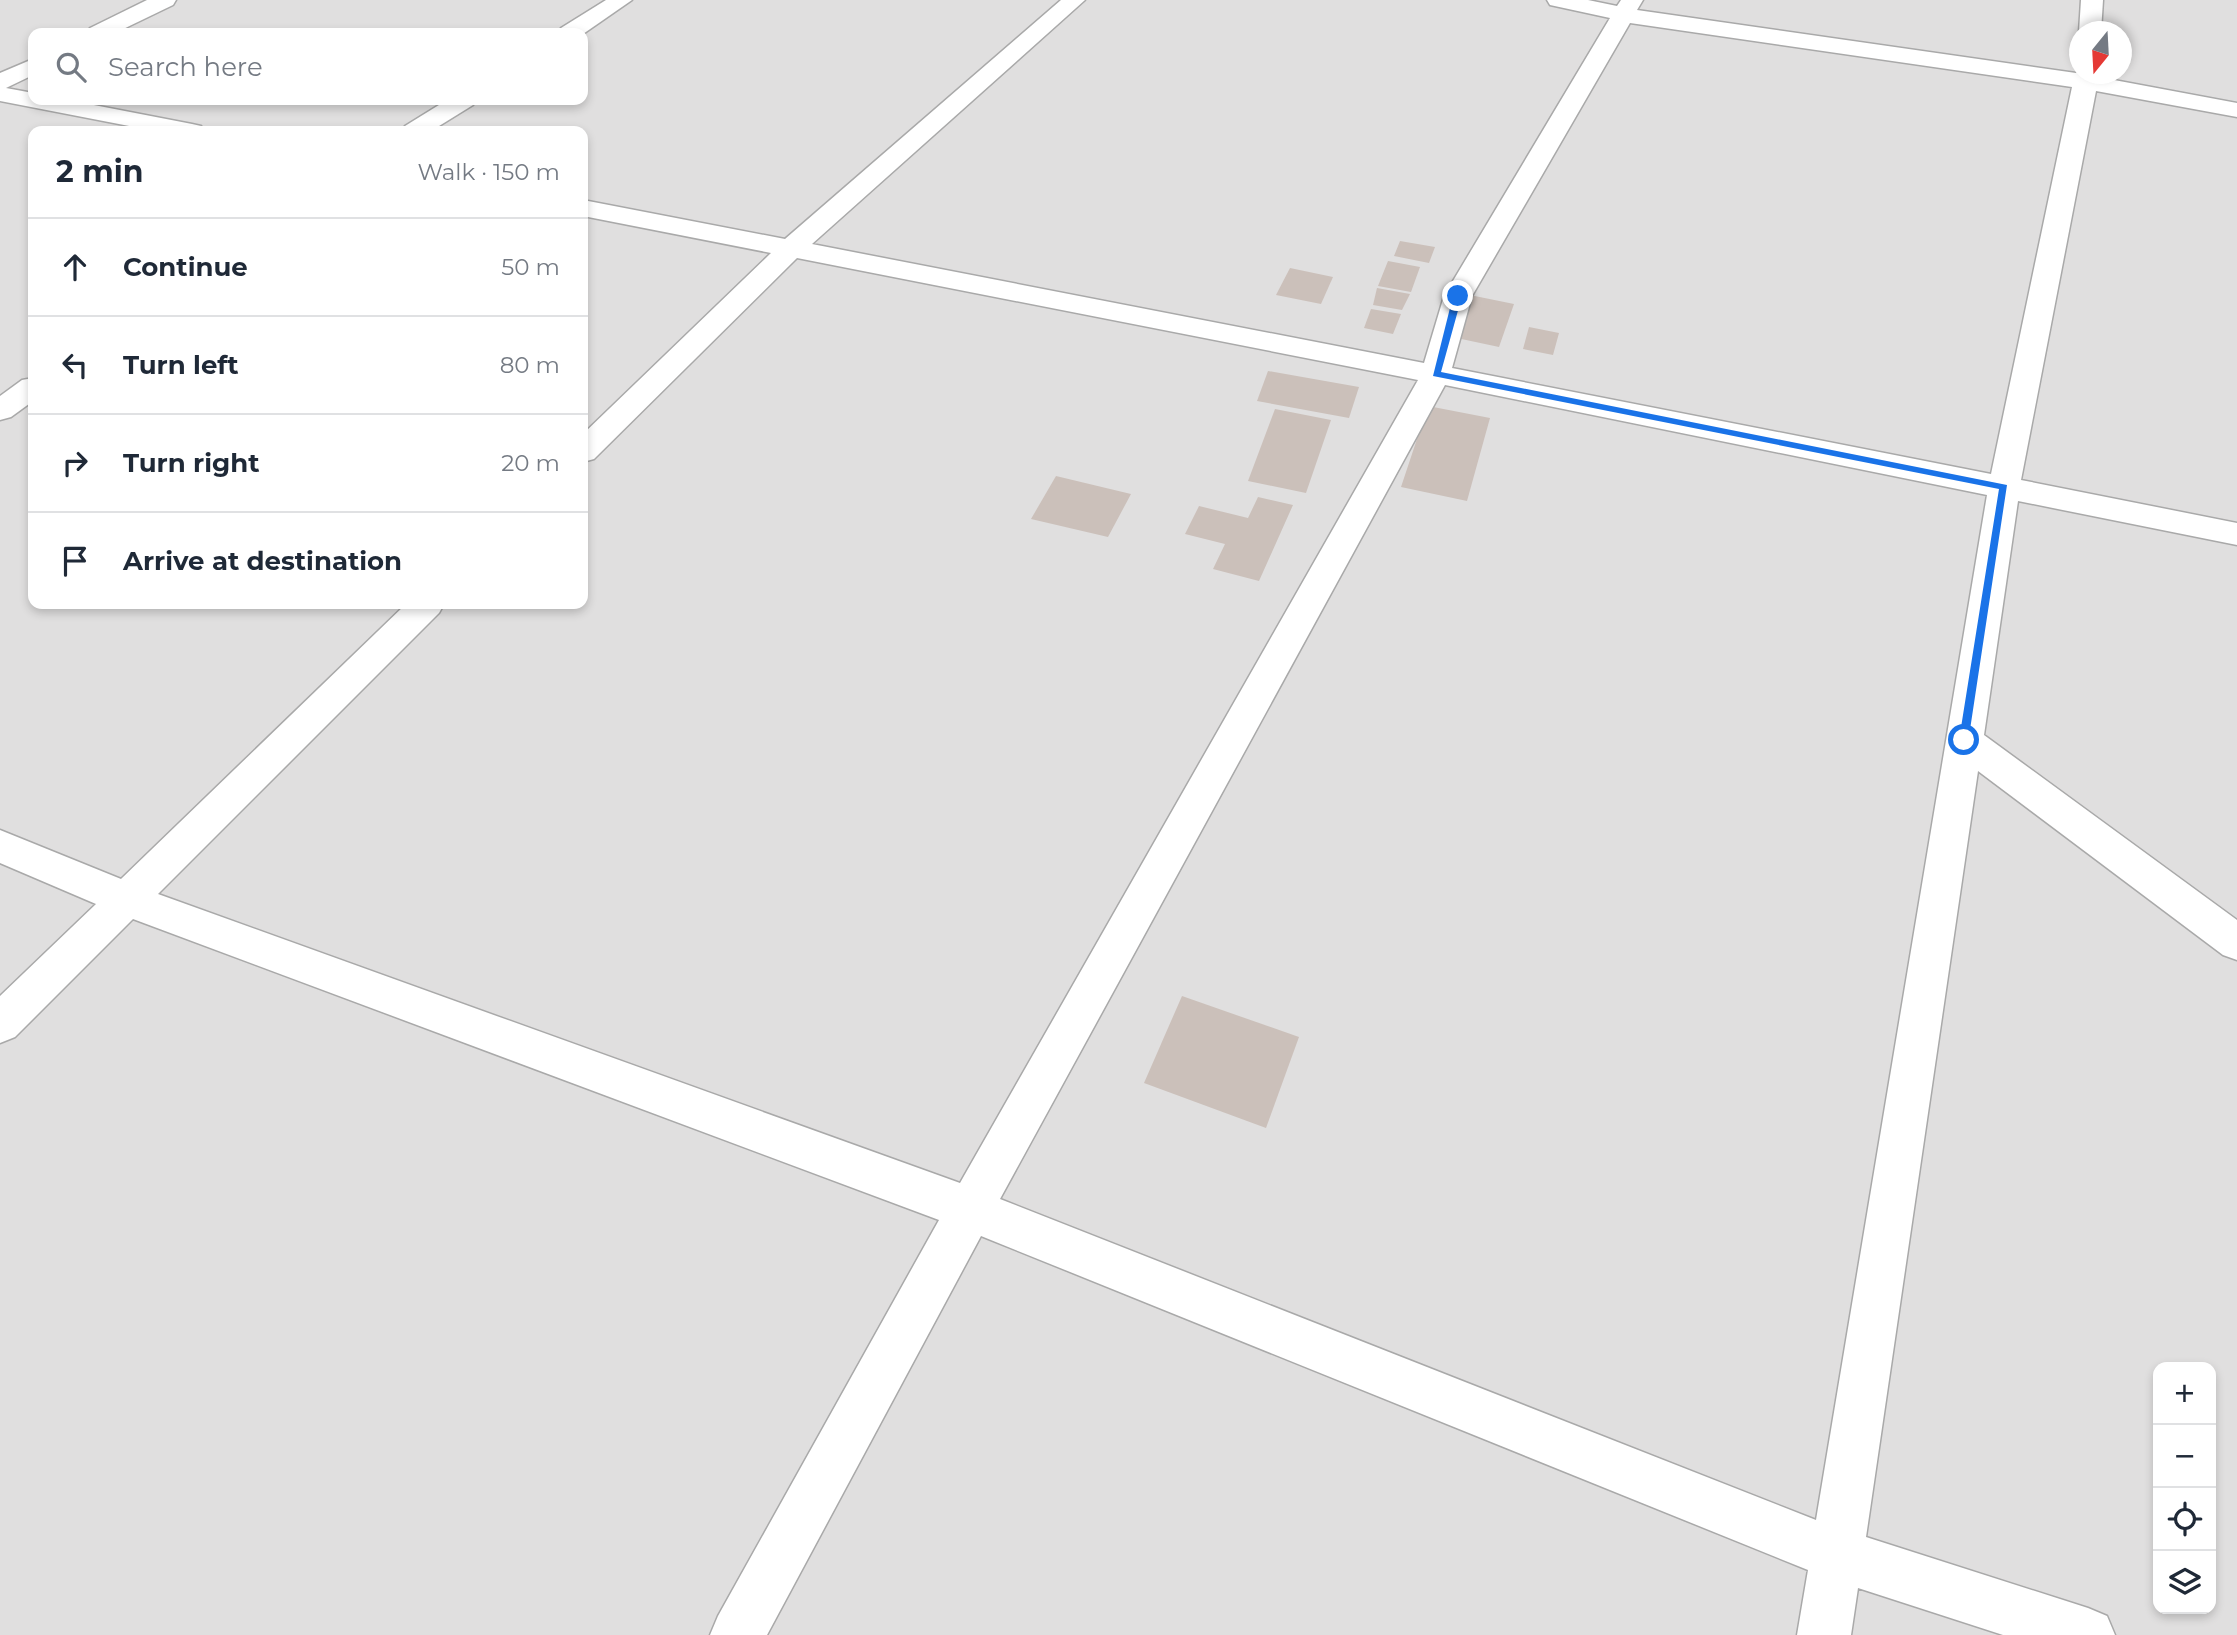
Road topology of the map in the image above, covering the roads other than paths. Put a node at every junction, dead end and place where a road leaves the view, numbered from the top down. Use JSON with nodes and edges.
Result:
{"nodes":[{"id":1,"x":165,"y":0,"type":"edge"},
{"id":2,"x":621,"y":0,"type":"edge"},
{"id":3,"x":1074,"y":0,"type":"edge"},
{"id":4,"x":1558,"y":0,"type":"edge"},
{"id":5,"x":2092,"y":0,"type":"edge"},
{"id":6,"x":1628,"y":7,"type":"edge"},
{"id":7,"x":2091,"y":21,"type":"edge"},
{"id":8,"x":108,"y":28,"type":"edge"},
{"id":9,"x":577,"y":28,"type":"edge"},
{"id":10,"x":28,"y":68,"type":"edge"},
{"id":11,"x":2069,"y":75,"type":"edge"},
{"id":12,"x":0,"y":82,"type":"edge"},
{"id":13,"x":2085,"y":84,"type":"edge"},
{"id":14,"x":2114,"y":84,"type":"edge"},
{"id":15,"x":0,"y":94,"type":"edge"},
{"id":16,"x":28,"y":99,"type":"edge"},
{"id":17,"x":57,"y":105,"type":"edge"},
{"id":18,"x":456,"y":105,"type":"edge"},
{"id":19,"x":2237,"y":110,"type":"edge"},
{"id":20,"x":166,"y":126,"type":"edge"},
{"id":21,"x":422,"y":126,"type":"edge"},
{"id":22,"x":588,"y":209,"type":"edge"},
{"id":23,"x":790,"y":249,"type":"junction"},
{"id":24,"x":1436,"y":374,"type":"junction"},
{"id":25,"x":28,"y":390,"type":"edge"},
{"id":26,"x":0,"y":410,"type":"edge"},
{"id":27,"x":588,"y":447,"type":"edge"},
{"id":28,"x":2004,"y":487,"type":"junction"},
{"id":29,"x":2237,"y":534,"type":"edge"},
{"id":30,"x":423,"y":609,"type":"edge"},
{"id":31,"x":1964,"y":740,"type":"junction"},
{"id":32,"x":0,"y":846,"type":"edge"},
{"id":33,"x":125,"y":899,"type":"junction"},
{"id":34,"x":2237,"y":943,"type":"edge"},
{"id":35,"x":0,"y":1024,"type":"edge"},
{"id":36,"x":970,"y":1209,"type":"junction"},
{"id":37,"x":1837,"y":1555,"type":"junction"},
{"id":38,"x":737,"y":1635,"type":"edge"},
{"id":39,"x":1824,"y":1635,"type":"edge"},
{"id":40,"x":2088,"y":1635,"type":"edge"}],
"edges":[{"from":1,"to":8,"type":"street"},
{"from":2,"to":9,"type":"street"},
{"from":3,"to":23,"type":"street"},
{"from":4,"to":6,"type":"street"},
{"from":5,"to":7,"type":"street"},
{"from":6,"to":11,"type":"street"},
{"from":6,"to":24,"type":"street"},
{"from":10,"to":12,"type":"street"},
{"from":13,"to":28,"type":"street"},
{"from":14,"to":19,"type":"street"},
{"from":15,"to":16,"type":"street"},
{"from":17,"to":20,"type":"street"},
{"from":18,"to":21,"type":"street"},
{"from":22,"to":23,"type":"street"},
{"from":23,"to":24,"type":"street"},
{"from":23,"to":27,"type":"street"},
{"from":24,"to":28,"type":"street"},
{"from":24,"to":36,"type":"street"},
{"from":25,"to":26,"type":"street"},
{"from":28,"to":29,"type":"street"},
{"from":28,"to":31,"type":"street"},
{"from":30,"to":33,"type":"street"},
{"from":31,"to":34,"type":"street"},
{"from":31,"to":37,"type":"street"},
{"from":32,"to":33,"type":"street"},
{"from":33,"to":35,"type":"street"},
{"from":33,"to":36,"type":"street"},
{"from":36,"to":37,"type":"street"},
{"from":36,"to":38,"type":"street"},
{"from":37,"to":39,"type":"street"},
{"from":37,"to":40,"type":"street"}]}
